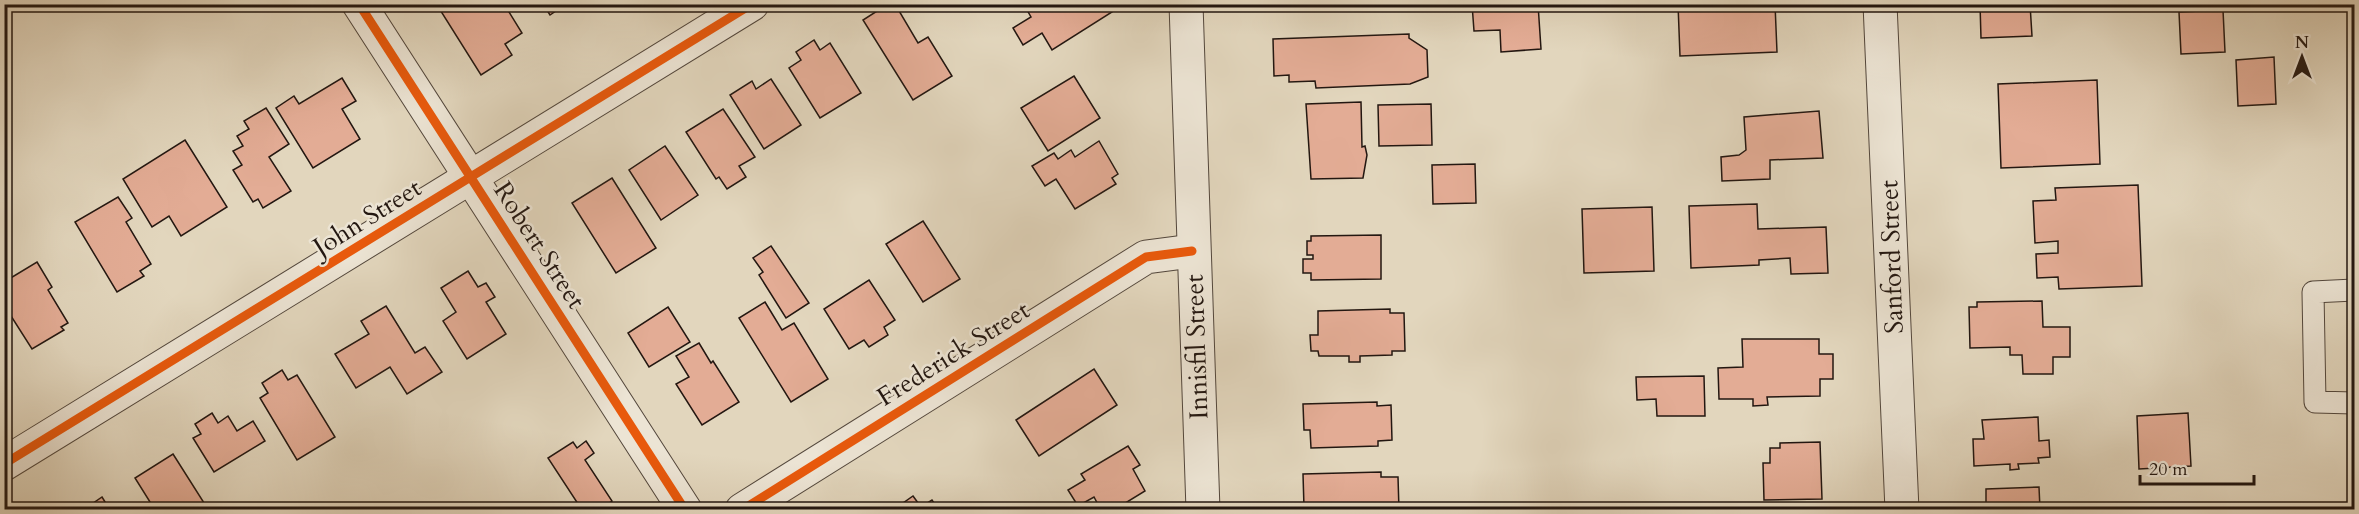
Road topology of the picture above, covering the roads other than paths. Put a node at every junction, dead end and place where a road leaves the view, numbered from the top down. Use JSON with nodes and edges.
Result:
{"nodes":[{"id":1,"x":359,"y":4,"type":"edge"},
{"id":2,"x":752,"y":4,"type":"edge"},
{"id":3,"x":1186,"y":4,"type":"edge"},
{"id":4,"x":1880,"y":4,"type":"edge"},
{"id":5,"x":472,"y":177,"type":"junction"},
{"id":6,"x":1192,"y":251,"type":"junction"},
{"id":7,"x":2355,"y":290,"type":"edge"},
{"id":8,"x":2355,"y":403,"type":"edge"},
{"id":9,"x":4,"y":464,"type":"edge"},
{"id":10,"x":685,"y":510,"type":"edge"},
{"id":11,"x":742,"y":510,"type":"edge"},
{"id":12,"x":1203,"y":510,"type":"edge"},
{"id":13,"x":1902,"y":510,"type":"edge"}],
"edges":[{"from":1,"to":5,"type":"street","name":"Robert Street"},
{"from":2,"to":5,"type":"street","name":"John Street"},
{"from":3,"to":6,"type":"street","name":"Innisfil Street"},
{"from":4,"to":13,"type":"street","name":"Sanford Street"},
{"from":5,"to":9,"type":"street","name":"John Street"},
{"from":5,"to":10,"type":"street","name":"Robert Street"},
{"from":6,"to":11,"type":"street","name":"Frederick Street"},
{"from":6,"to":12,"type":"street","name":"Innisfil Street"},
{"from":7,"to":8,"type":"lane"}]}
